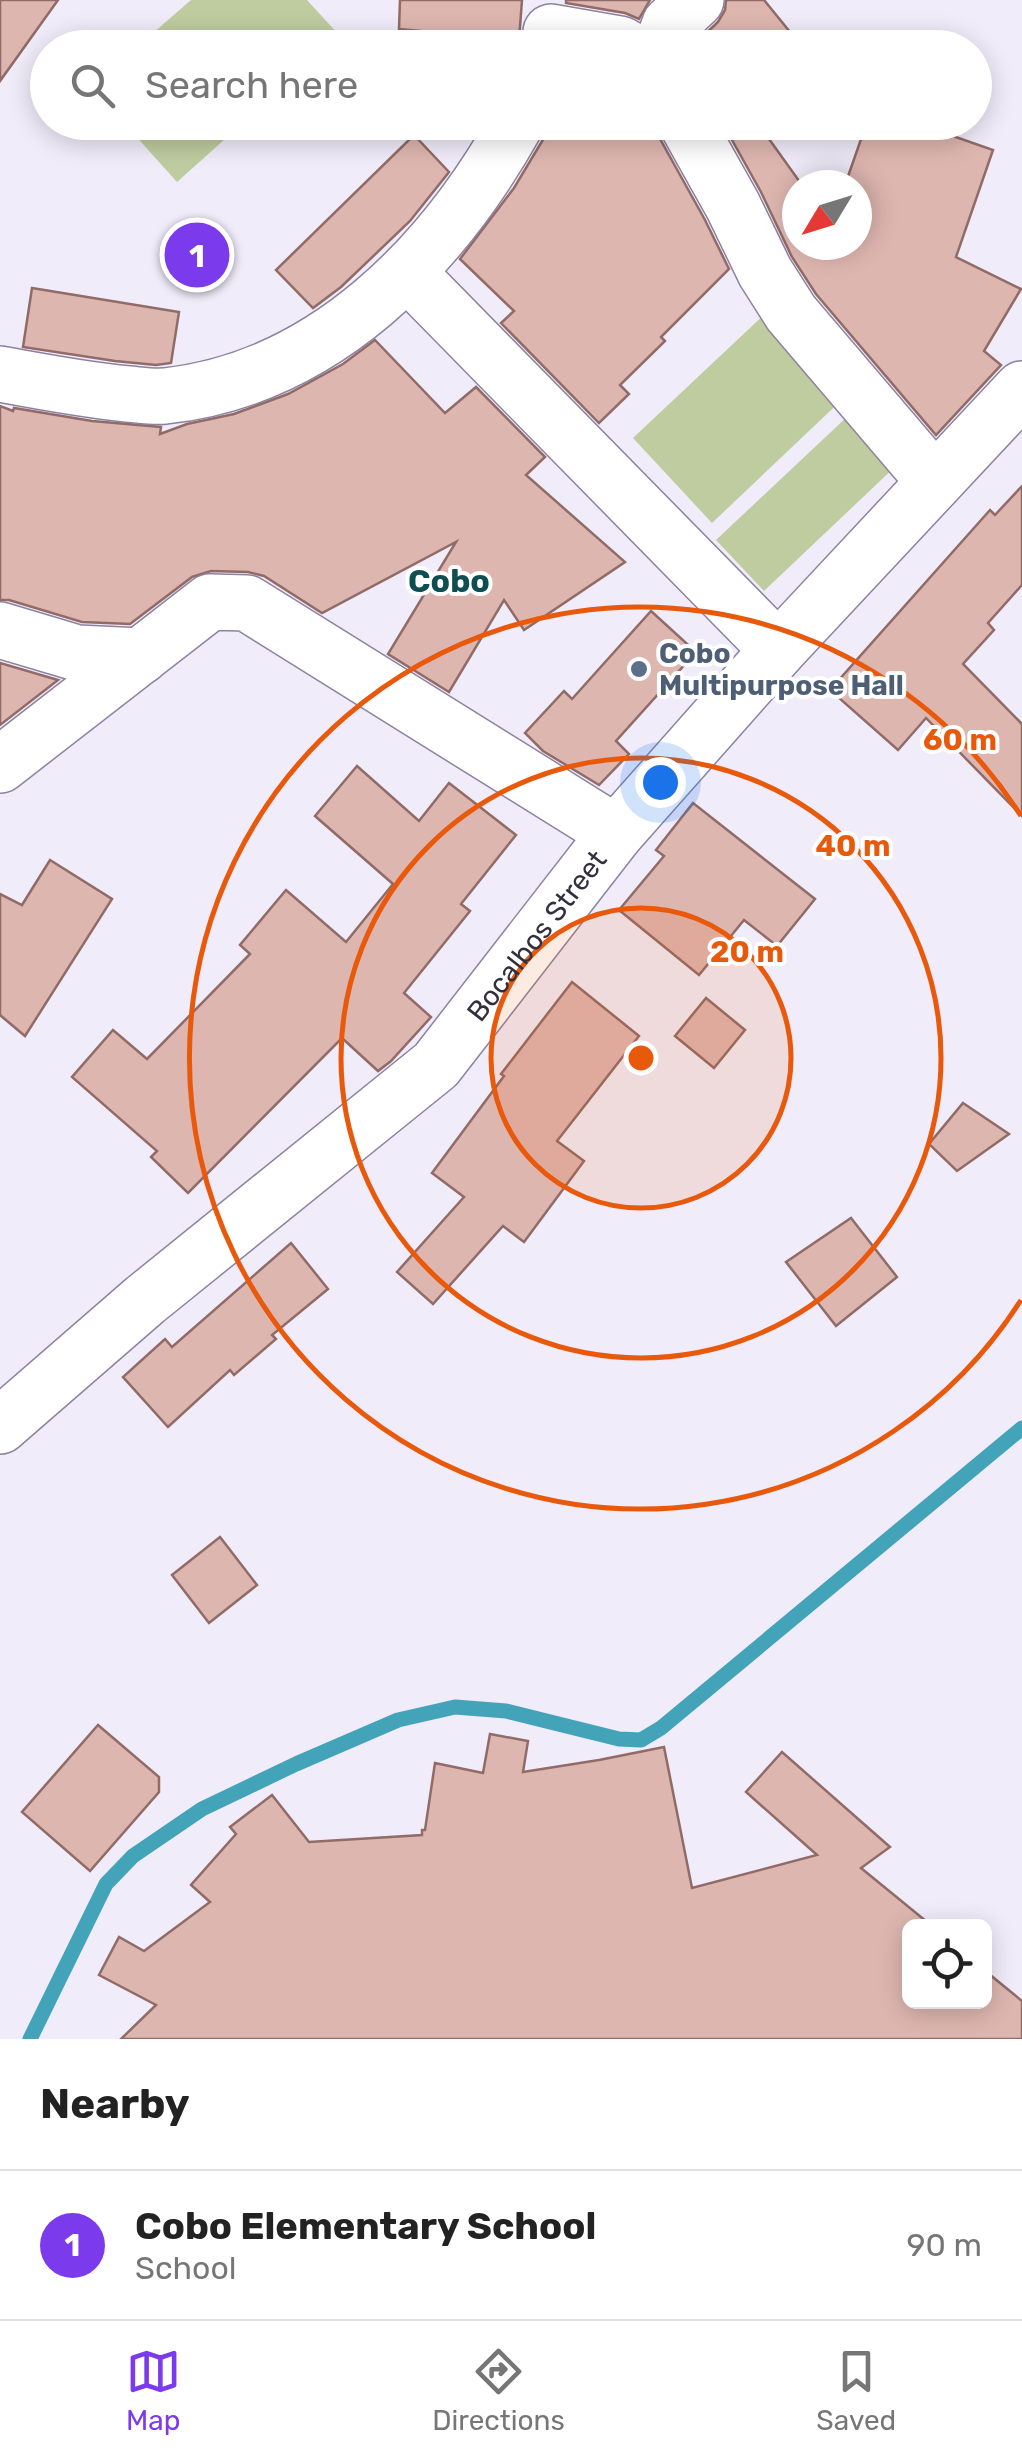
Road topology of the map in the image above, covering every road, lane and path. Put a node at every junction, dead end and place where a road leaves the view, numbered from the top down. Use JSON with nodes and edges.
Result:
{"nodes":[{"id":1,"x":696,"y":0,"type":"edge"},
{"id":2,"x":668,"y":30,"type":"edge"},
{"id":3,"x":507,"y":140,"type":"edge"},
{"id":4,"x":696,"y":140,"type":"edge"},
{"id":5,"x":408,"y":272,"type":"junction"},
{"id":6,"x":0,"y":374,"type":"edge"},
{"id":7,"x":1022,"y":389,"type":"edge"},
{"id":8,"x":935,"y":482,"type":"junction"},
{"id":9,"x":0,"y":630,"type":"edge"},
{"id":10,"x":778,"y":650,"type":"junction"},
{"id":11,"x":141,"y":656,"type":"junction"},
{"id":12,"x":0,"y":765,"type":"edge"},
{"id":13,"x":616,"y":833,"type":"junction"},
{"id":14,"x":0,"y":1426,"type":"edge"}],
"edges":[{"from":1,"to":2,"type":"street"},
{"from":3,"to":5,"type":"street"},
{"from":4,"to":8,"type":"street"},
{"from":5,"to":6,"type":"street"},
{"from":5,"to":10,"type":"street"},
{"from":7,"to":8,"type":"street","name":"Bocalbos Street"},
{"from":8,"to":10,"type":"street","name":"Bocalbos Street"},
{"from":9,"to":11,"type":"street"},
{"from":10,"to":13,"type":"street","name":"Bocalbos Street"},
{"from":11,"to":12,"type":"street"},
{"from":11,"to":13,"type":"street"},
{"from":13,"to":14,"type":"street","name":"Bocalbos Street"}]}
